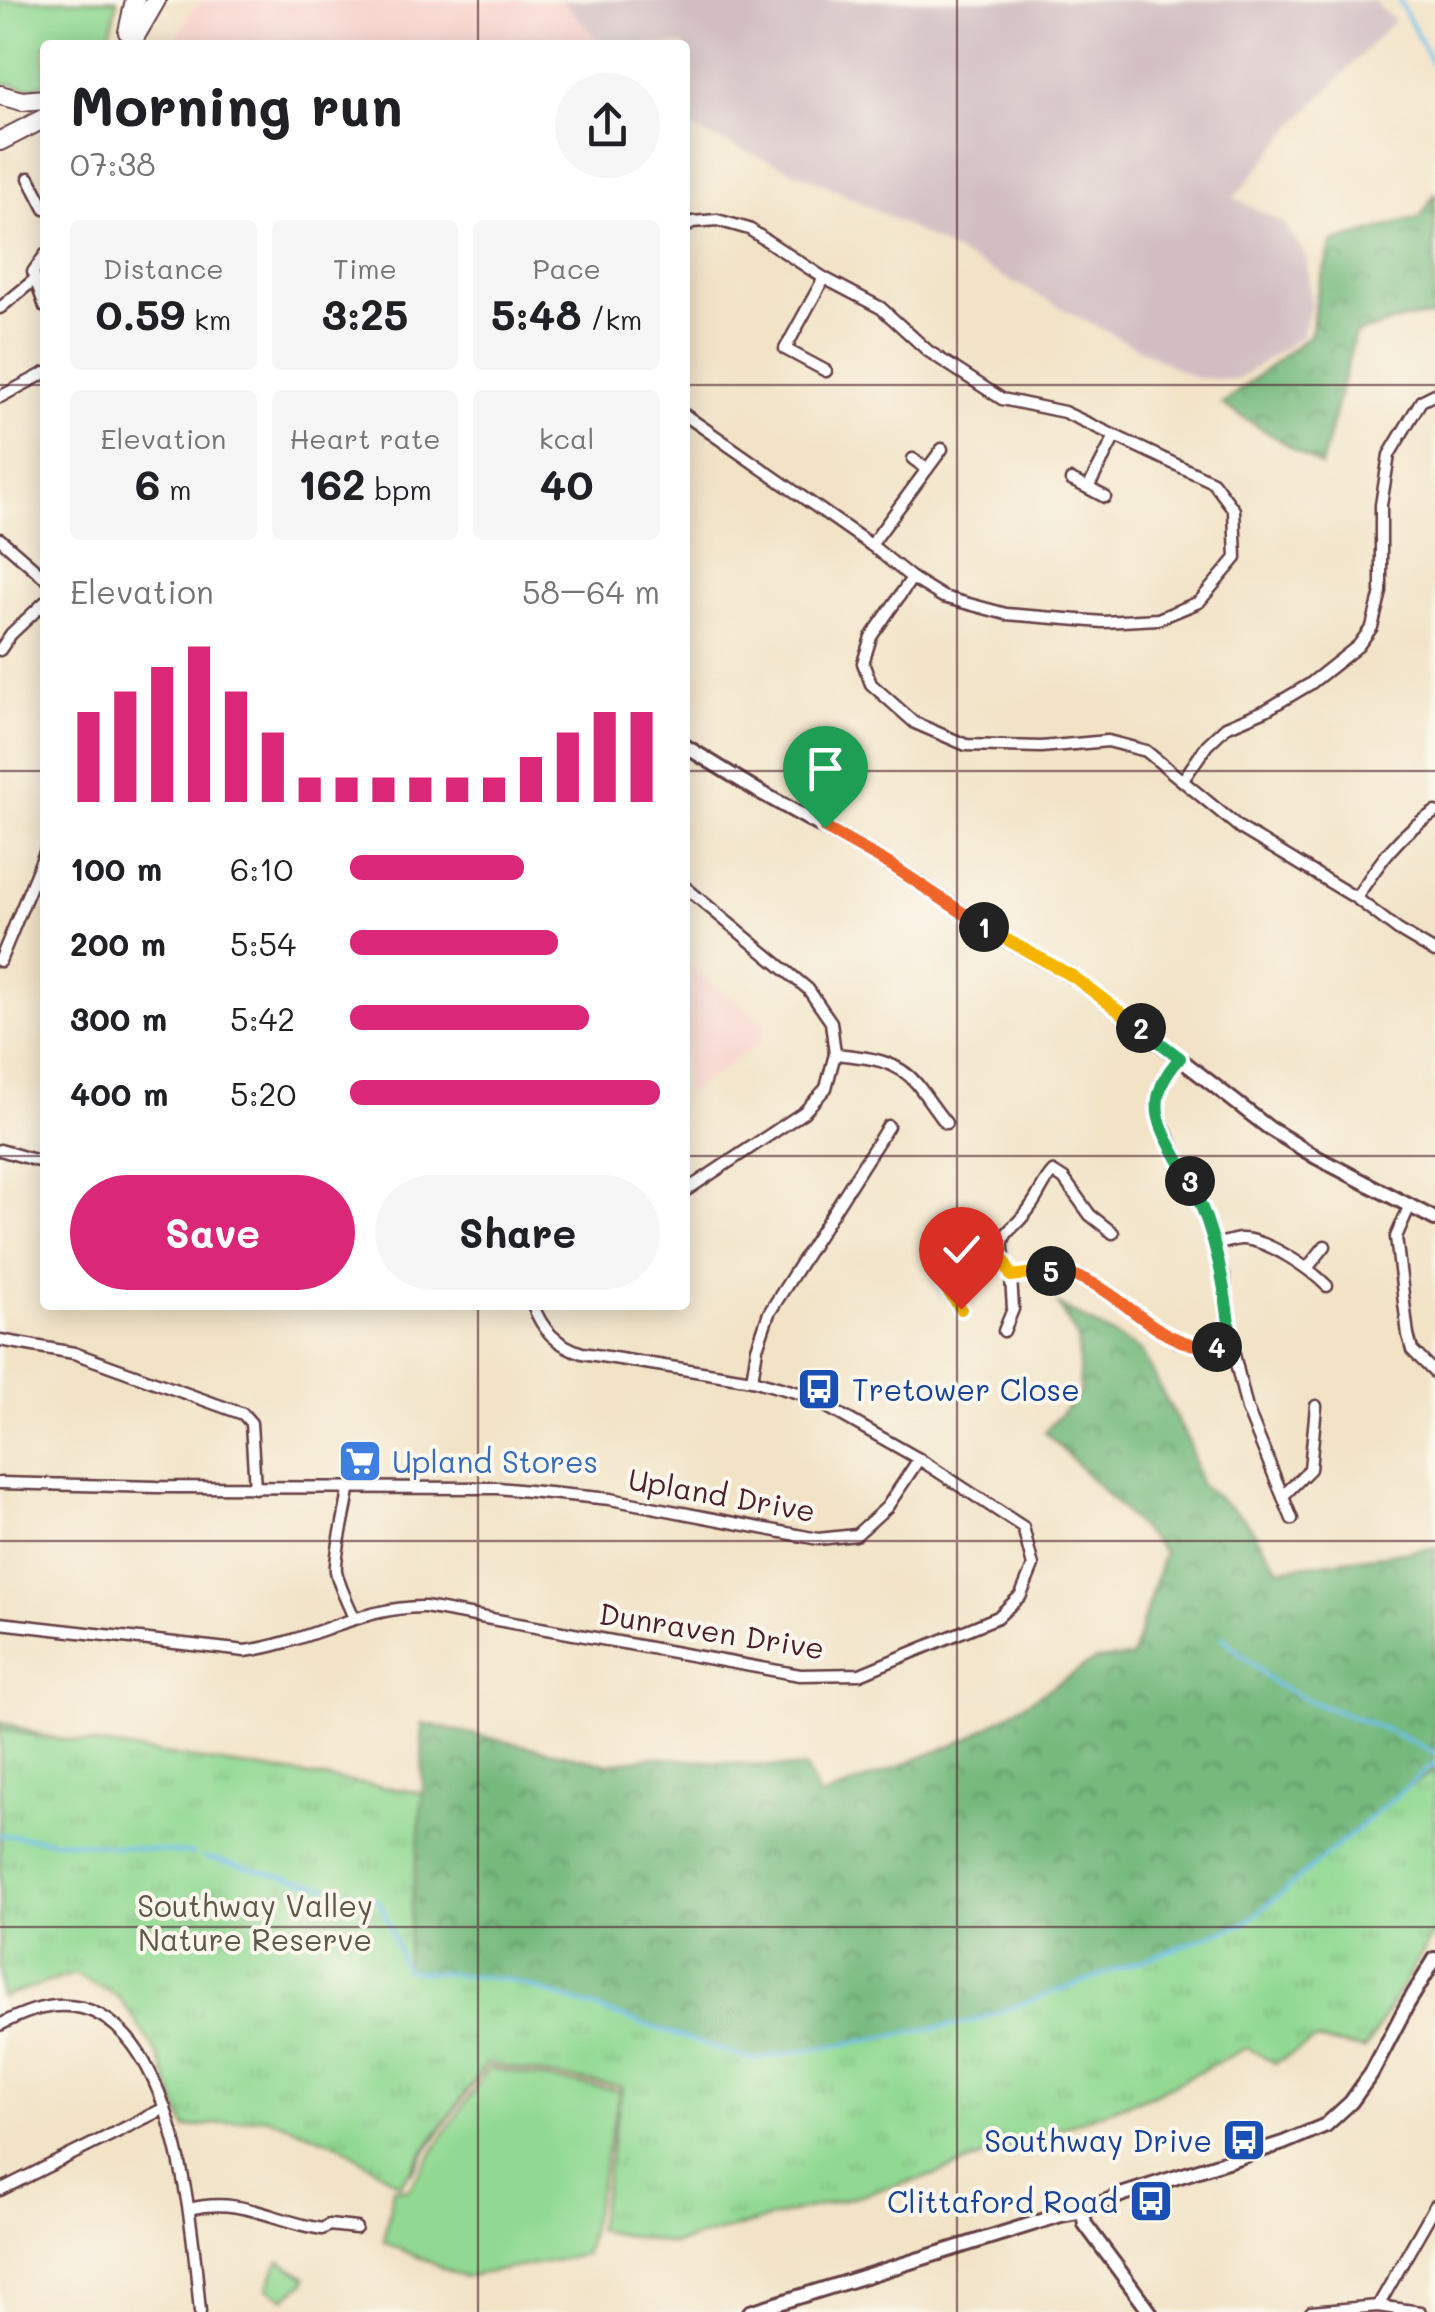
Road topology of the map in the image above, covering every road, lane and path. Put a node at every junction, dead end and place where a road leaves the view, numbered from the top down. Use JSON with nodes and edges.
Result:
{"nodes":[{"id":1,"x":135,"y":0,"type":"edge"},
{"id":2,"x":156,"y":0,"type":"edge"},
{"id":3,"x":127,"y":40,"type":"edge"},
{"id":4,"x":128,"y":40,"type":"edge"},
{"id":5,"x":0,"y":95,"type":"edge"},
{"id":6,"x":40,"y":105,"type":"edge"},
{"id":7,"x":40,"y":109,"type":"edge"},
{"id":8,"x":0,"y":142,"type":"edge"},
{"id":9,"x":29,"y":178,"type":"dead end"},
{"id":10,"x":40,"y":199,"type":"edge"},
{"id":11,"x":690,"y":224,"type":"edge"},
{"id":12,"x":40,"y":259,"type":"edge"},
{"id":13,"x":824,"y":278,"type":"junction"},
{"id":14,"x":34,"y":280,"type":"junction"},
{"id":15,"x":40,"y":295,"type":"edge"},
{"id":16,"x":0,"y":308,"type":"edge"},
{"id":17,"x":826,"y":371,"type":"dead end"},
{"id":18,"x":40,"y":376,"type":"edge"},
{"id":19,"x":1435,"y":394,"type":"edge"},
{"id":20,"x":0,"y":397,"type":"edge"},
{"id":21,"x":690,"y":418,"type":"edge"},
{"id":22,"x":1114,"y":438,"type":"junction"},
{"id":23,"x":942,"y":450,"type":"dead end"},
{"id":24,"x":913,"y":459,"type":"dead end"},
{"id":25,"x":927,"y":469,"type":"junction"},
{"id":26,"x":1071,"y":480,"type":"dead end"},
{"id":27,"x":1088,"y":488,"type":"junction"},
{"id":28,"x":1104,"y":497,"type":"dead end"},
{"id":29,"x":0,"y":540,"type":"edge"},
{"id":30,"x":872,"y":546,"type":"junction"},
{"id":31,"x":40,"y":574,"type":"edge"},
{"id":32,"x":912,"y":578,"type":"junction"},
{"id":33,"x":40,"y":607,"type":"edge"},
{"id":34,"x":0,"y":650,"type":"edge"},
{"id":35,"x":690,"y":749,"type":"edge"},
{"id":36,"x":1183,"y":780,"type":"junction"},
{"id":37,"x":1435,"y":812,"type":"edge"},
{"id":38,"x":40,"y":864,"type":"edge"},
{"id":39,"x":690,"y":891,"type":"edge"},
{"id":40,"x":1356,"y":898,"type":"junction"},
{"id":41,"x":1435,"y":952,"type":"edge"},
{"id":42,"x":0,"y":961,"type":"edge"},
{"id":43,"x":836,"y":1054,"type":"junction"},
{"id":44,"x":1180,"y":1058,"type":"junction"},
{"id":45,"x":946,"y":1122,"type":"dead end"},
{"id":46,"x":888,"y":1126,"type":"dead end"},
{"id":47,"x":0,"y":1150,"type":"edge"},
{"id":48,"x":40,"y":1162,"type":"edge"},
{"id":49,"x":1024,"y":1184,"type":"dead end"},
{"id":50,"x":690,"y":1187,"type":"edge"},
{"id":51,"x":1038,"y":1193,"type":"junction"},
{"id":52,"x":1410,"y":1205,"type":"junction"},
{"id":53,"x":1435,"y":1219,"type":"edge"},
{"id":54,"x":1113,"y":1232,"type":"dead end"},
{"id":55,"x":1216,"y":1245,"type":"junction"},
{"id":56,"x":1325,"y":1246,"type":"dead end"},
{"id":57,"x":1005,"y":1262,"type":"junction"},
{"id":58,"x":1308,"y":1268,"type":"junction"},
{"id":59,"x":1011,"y":1276,"type":"junction"},
{"id":60,"x":1327,"y":1286,"type":"dead end"},
{"id":61,"x":961,"y":1309,"type":"dead end"},
{"id":62,"x":536,"y":1310,"type":"edge"},
{"id":63,"x":1004,"y":1332,"type":"dead end"},
{"id":64,"x":0,"y":1340,"type":"edge"},
{"id":65,"x":1232,"y":1346,"type":"junction"},
{"id":66,"x":1435,"y":1373,"type":"edge"},
{"id":67,"x":752,"y":1380,"type":"junction"},
{"id":68,"x":1316,"y":1406,"type":"dead end"},
{"id":69,"x":919,"y":1458,"type":"junction"},
{"id":70,"x":0,"y":1483,"type":"edge"},
{"id":71,"x":255,"y":1488,"type":"junction"},
{"id":72,"x":349,"y":1490,"type":"junction"},
{"id":73,"x":1283,"y":1496,"type":"junction"},
{"id":74,"x":1292,"y":1520,"type":"dead end"},
{"id":75,"x":354,"y":1618,"type":"junction"},
{"id":76,"x":0,"y":1623,"type":"edge"},
{"id":77,"x":1433,"y":1965,"type":"edge"},
{"id":78,"x":0,"y":2024,"type":"edge"},
{"id":79,"x":165,"y":2108,"type":"junction"},
{"id":80,"x":0,"y":2190,"type":"edge"},
{"id":81,"x":1435,"y":2206,"type":"edge"},
{"id":82,"x":189,"y":2209,"type":"junction"},
{"id":83,"x":1083,"y":2211,"type":"junction"},
{"id":84,"x":356,"y":2228,"type":"dead end"},
{"id":85,"x":1378,"y":2306,"type":"junction"},
{"id":86,"x":1143,"y":2310,"type":"edge"},
{"id":87,"x":1416,"y":2311,"type":"edge"},
{"id":88,"x":200,"y":2312,"type":"edge"},
{"id":89,"x":750,"y":2312,"type":"edge"},
{"id":90,"x":1311,"y":2312,"type":"edge"}],
"edges":[{"from":1,"to":3,"type":"highway"},
{"from":2,"to":4,"type":"highway"},
{"from":5,"to":6,"type":"highway"},
{"from":7,"to":8,"type":"highway"},
{"from":9,"to":10,"type":"street"},
{"from":11,"to":13,"type":"street"},
{"from":12,"to":14,"type":"street"},
{"from":13,"to":17,"type":"street"},
{"from":13,"to":22,"type":"street"},
{"from":14,"to":15,"type":"street"},
{"from":14,"to":16,"type":"street"},
{"from":18,"to":20,"type":"street"},
{"from":19,"to":36,"type":"street"},
{"from":21,"to":30,"type":"street"},
{"from":22,"to":27,"type":"street"},
{"from":22,"to":32,"type":"street"},
{"from":23,"to":25,"type":"street"},
{"from":24,"to":25,"type":"street"},
{"from":25,"to":30,"type":"street"},
{"from":26,"to":27,"type":"street"},
{"from":27,"to":28,"type":"street"},
{"from":29,"to":31,"type":"street"},
{"from":30,"to":32,"type":"street"},
{"from":32,"to":36,"type":"street"},
{"from":33,"to":34,"type":"street"},
{"from":35,"to":44,"type":"street"},
{"from":36,"to":40,"type":"street"},
{"from":37,"to":40,"type":"street"},
{"from":38,"to":42,"type":"street"},
{"from":39,"to":43,"type":"street"},
{"from":40,"to":41,"type":"street"},
{"from":43,"to":45,"type":"street"},
{"from":43,"to":50,"type":"street"},
{"from":44,"to":52,"type":"street"},
{"from":44,"to":55,"type":"street"},
{"from":46,"to":67,"type":"street"},
{"from":47,"to":48,"type":"street"},
{"from":49,"to":51,"type":"street"},
{"from":51,"to":54,"type":"street"},
{"from":51,"to":57,"type":"street"},
{"from":52,"to":53,"type":"street"},
{"from":52,"to":66,"type":"street"},
{"from":55,"to":58,"type":"street"},
{"from":55,"to":65,"type":"street"},
{"from":56,"to":58,"type":"street"},
{"from":57,"to":59,"type":"street"},
{"from":57,"to":61,"type":"street"},
{"from":58,"to":60,"type":"street"},
{"from":59,"to":63,"type":"street"},
{"from":59,"to":65,"type":"street"},
{"from":62,"to":67,"type":"street","name":"Dunraven Drive"},
{"from":64,"to":71,"type":"street"},
{"from":65,"to":73,"type":"street"},
{"from":67,"to":69,"type":"street","name":"Dunraven Drive"},
{"from":68,"to":73,"type":"street"},
{"from":69,"to":72,"type":"street","name":"Upland Drive"},
{"from":69,"to":75,"type":"street","name":"Dunraven Drive"},
{"from":70,"to":71,"type":"street","name":"Upland Drive"},
{"from":71,"to":72,"type":"street","name":"Upland Drive"},
{"from":72,"to":75,"type":"street"},
{"from":73,"to":74,"type":"street"},
{"from":75,"to":76,"type":"street","name":"Dunraven Drive"},
{"from":77,"to":83,"type":"street"},
{"from":78,"to":79,"type":"street"},
{"from":79,"to":80,"type":"street"},
{"from":79,"to":82,"type":"street"},
{"from":81,"to":85,"type":"street"},
{"from":82,"to":84,"type":"street"},
{"from":82,"to":88,"type":"street"},
{"from":83,"to":86,"type":"street"},
{"from":83,"to":89,"type":"street"},
{"from":85,"to":87,"type":"street"},
{"from":85,"to":90,"type":"street"}]}
